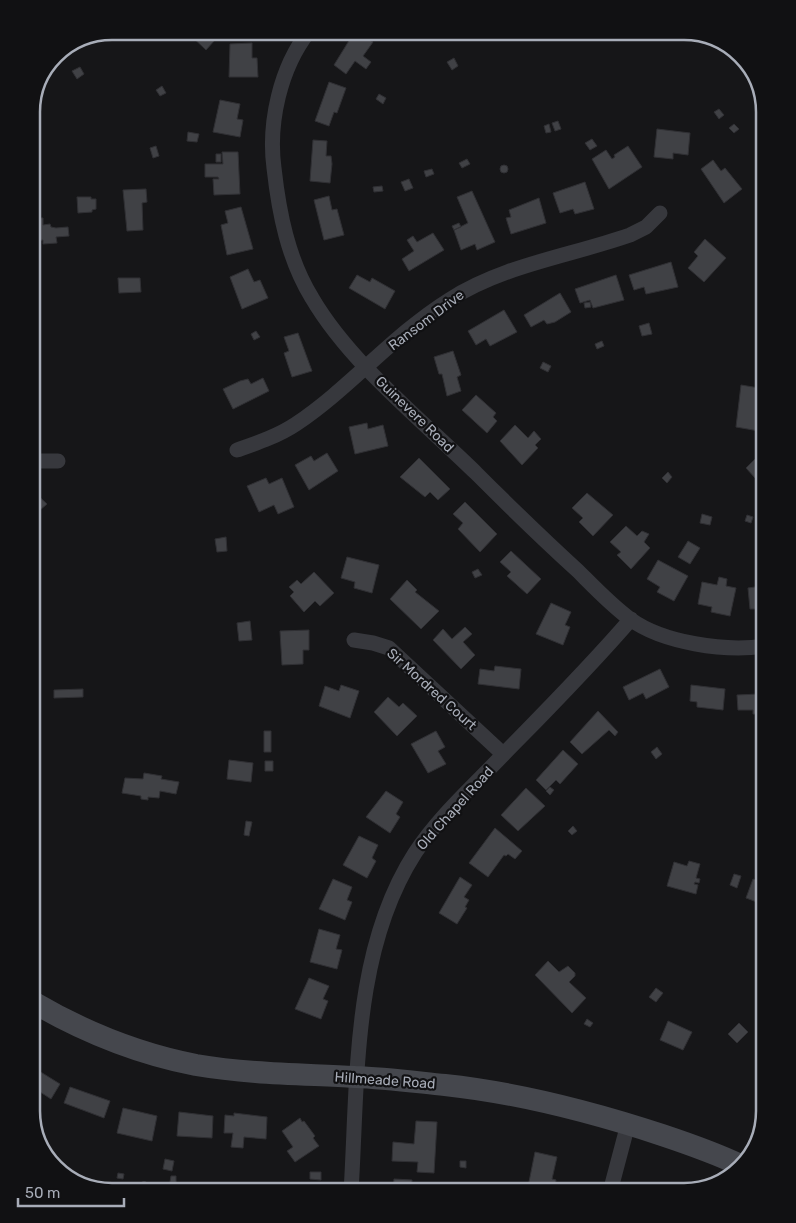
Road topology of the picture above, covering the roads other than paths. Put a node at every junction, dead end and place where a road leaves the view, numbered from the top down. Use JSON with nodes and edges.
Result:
{"nodes":[{"id":1,"x":300,"y":40,"type":"edge"},
{"id":2,"x":660,"y":213,"type":"dead end"},
{"id":3,"x":365,"y":366,"type":"junction"},
{"id":4,"x":237,"y":450,"type":"dead end"},
{"id":5,"x":40,"y":461,"type":"edge"},
{"id":6,"x":58,"y":461,"type":"dead end"},
{"id":7,"x":631,"y":619,"type":"junction"},
{"id":8,"x":354,"y":640,"type":"dead end"},
{"id":9,"x":756,"y":647,"type":"edge"},
{"id":10,"x":504,"y":754,"type":"junction"},
{"id":11,"x":40,"y":1005,"type":"edge"},
{"id":12,"x":358,"y":1077,"type":"junction"},
{"id":13,"x":628,"y":1124,"type":"junction"},
{"id":14,"x":734,"y":1163,"type":"edge"},
{"id":15,"x":352,"y":1183,"type":"edge"},
{"id":16,"x":612,"y":1183,"type":"edge"}],
"edges":[{"from":1,"to":3,"type":"street","name":"Guinevere Road"},
{"from":2,"to":3,"type":"street","name":"Ransom Drive"},
{"from":3,"to":4,"type":"street","name":"Ransom Drive"},
{"from":3,"to":7,"type":"street","name":"Guinevere Road"},
{"from":5,"to":6,"type":"street"},
{"from":7,"to":9,"type":"street","name":"Guinevere Road"},
{"from":7,"to":10,"type":"street","name":"Old Chapel Road"},
{"from":8,"to":10,"type":"street","name":"Sir Mordred Court"},
{"from":10,"to":12,"type":"street","name":"Old Chapel Road"},
{"from":11,"to":12,"type":"street","name":"Hillmeade Road"},
{"from":12,"to":13,"type":"street","name":"Hillmeade Road"},
{"from":12,"to":15,"type":"street","name":"Old Chapel Road"},
{"from":13,"to":14,"type":"street","name":"Hillmeade Road"},
{"from":13,"to":16,"type":"street"}]}
